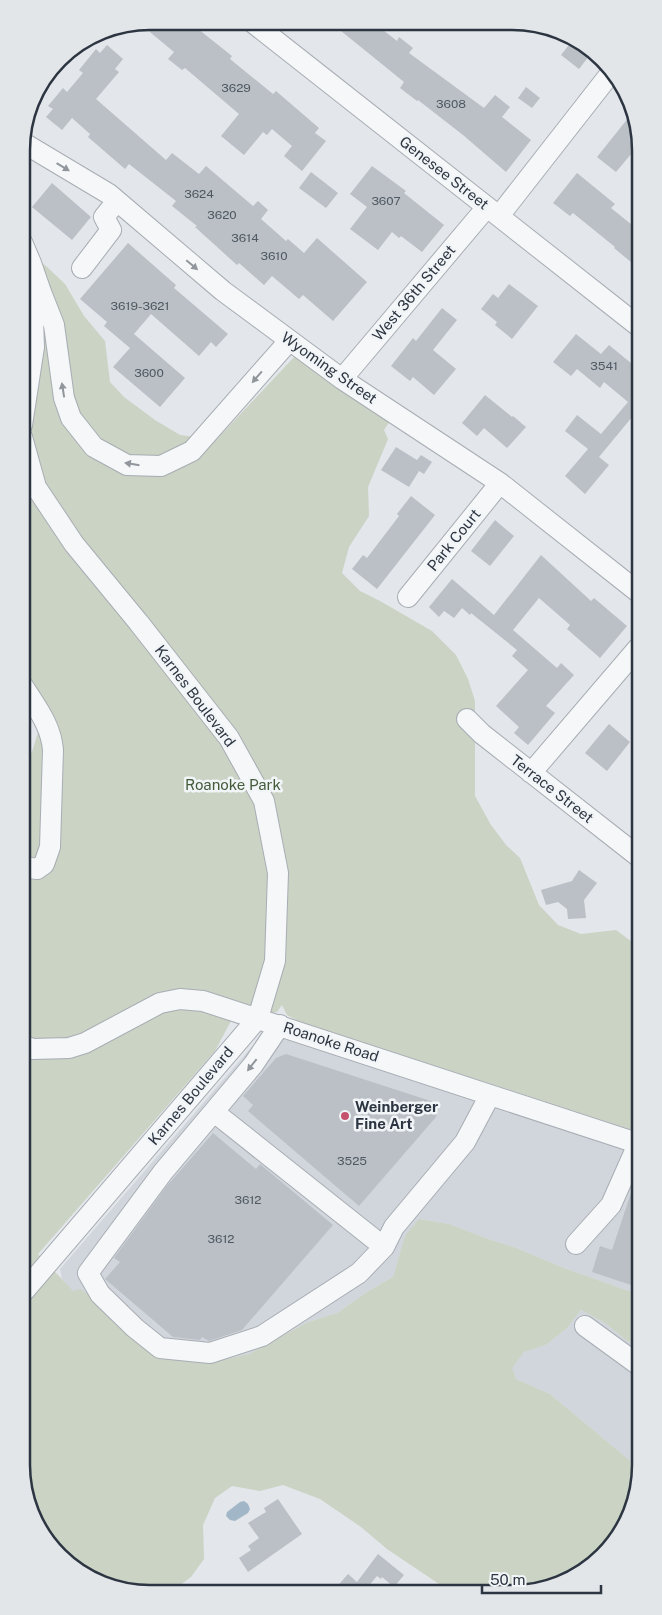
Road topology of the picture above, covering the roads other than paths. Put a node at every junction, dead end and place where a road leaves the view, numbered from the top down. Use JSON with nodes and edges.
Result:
{"nodes":[{"id":1,"x":262,"y":30,"type":"edge"},
{"id":2,"x":607,"y":78,"type":"edge"},
{"id":3,"x":30,"y":147,"type":"edge"},
{"id":4,"x":117,"y":201,"type":"junction"},
{"id":5,"x":493,"y":211,"type":"junction"},
{"id":6,"x":31,"y":263,"type":"joint"},
{"id":7,"x":82,"y":268,"type":"dead end"},
{"id":8,"x":632,"y":321,"type":"edge"},
{"id":9,"x":289,"y":341,"type":"junction"},
{"id":10,"x":30,"y":373,"type":"edge"},
{"id":11,"x":342,"y":379,"type":"junction"},
{"id":12,"x":30,"y":466,"type":"edge"},
{"id":13,"x":500,"y":483,"type":"junction"},
{"id":14,"x":632,"y":587,"type":"edge"},
{"id":15,"x":408,"y":598,"type":"dead end"},
{"id":16,"x":632,"y":655,"type":"edge"},
{"id":17,"x":30,"y":697,"type":"edge"},
{"id":18,"x":467,"y":719,"type":"dead end"},
{"id":19,"x":531,"y":773,"type":"junction"},
{"id":20,"x":632,"y":852,"type":"edge"},
{"id":21,"x":30,"y":868,"type":"edge"},
{"id":22,"x":258,"y":1018,"type":"junction"},
{"id":23,"x":280,"y":1025,"type":"junction"},
{"id":24,"x":30,"y":1048,"type":"edge"},
{"id":25,"x":490,"y":1094,"type":"junction"},
{"id":26,"x":214,"y":1112,"type":"junction"},
{"id":27,"x":632,"y":1142,"type":"edge"},
{"id":28,"x":632,"y":1159,"type":"edge"},
{"id":29,"x":576,"y":1244,"type":"dead end"},
{"id":30,"x":384,"y":1246,"type":"junction"},
{"id":31,"x":30,"y":1284,"type":"edge"},
{"id":32,"x":585,"y":1326,"type":"dead end"},
{"id":33,"x":632,"y":1360,"type":"edge"}],
"edges":[{"from":1,"to":5,"type":"street","name":"Genesee Street"},
{"from":2,"to":5,"type":"street","name":"West 36th Street"},
{"from":3,"to":4,"type":"street","name":"Wyoming Street","one_way":true},
{"from":4,"to":7,"type":"street"},
{"from":4,"to":9,"type":"street","name":"Wyoming Street","one_way":true},
{"from":5,"to":8,"type":"street","name":"Genesee Street"},
{"from":5,"to":11,"type":"street","name":"West 36th Street"},
{"from":9,"to":6,"type":"street","one_way":true},
{"from":6,"to":10,"type":"street"},
{"from":9,"to":11,"type":"street","name":"Wyoming Street"},
{"from":11,"to":13,"type":"street","name":"Wyoming Street"},
{"from":12,"to":22,"type":"street","name":"Karnes Boulevard"},
{"from":13,"to":14,"type":"street","name":"Wyoming Street"},
{"from":13,"to":15,"type":"street","name":"Park Court"},
{"from":16,"to":19,"type":"street"},
{"from":17,"to":21,"type":"street"},
{"from":18,"to":19,"type":"street","name":"Terrace Street"},
{"from":19,"to":20,"type":"street","name":"Terrace Street"},
{"from":22,"to":23,"type":"street","name":"Roanoke Road"},
{"from":22,"to":24,"type":"street","name":"Roanoke Road"},
{"from":22,"to":31,"type":"street","name":"Karnes Boulevard"},
{"from":23,"to":25,"type":"street","name":"Roanoke Road"},
{"from":23,"to":26,"type":"street","one_way":true},
{"from":25,"to":27,"type":"street","name":"Roanoke Road"},
{"from":25,"to":30,"type":"street"},
{"from":26,"to":30,"type":"street"},
{"from":26,"to":30,"type":"street"},
{"from":28,"to":29,"type":"street"},
{"from":32,"to":33,"type":"street"}]}
